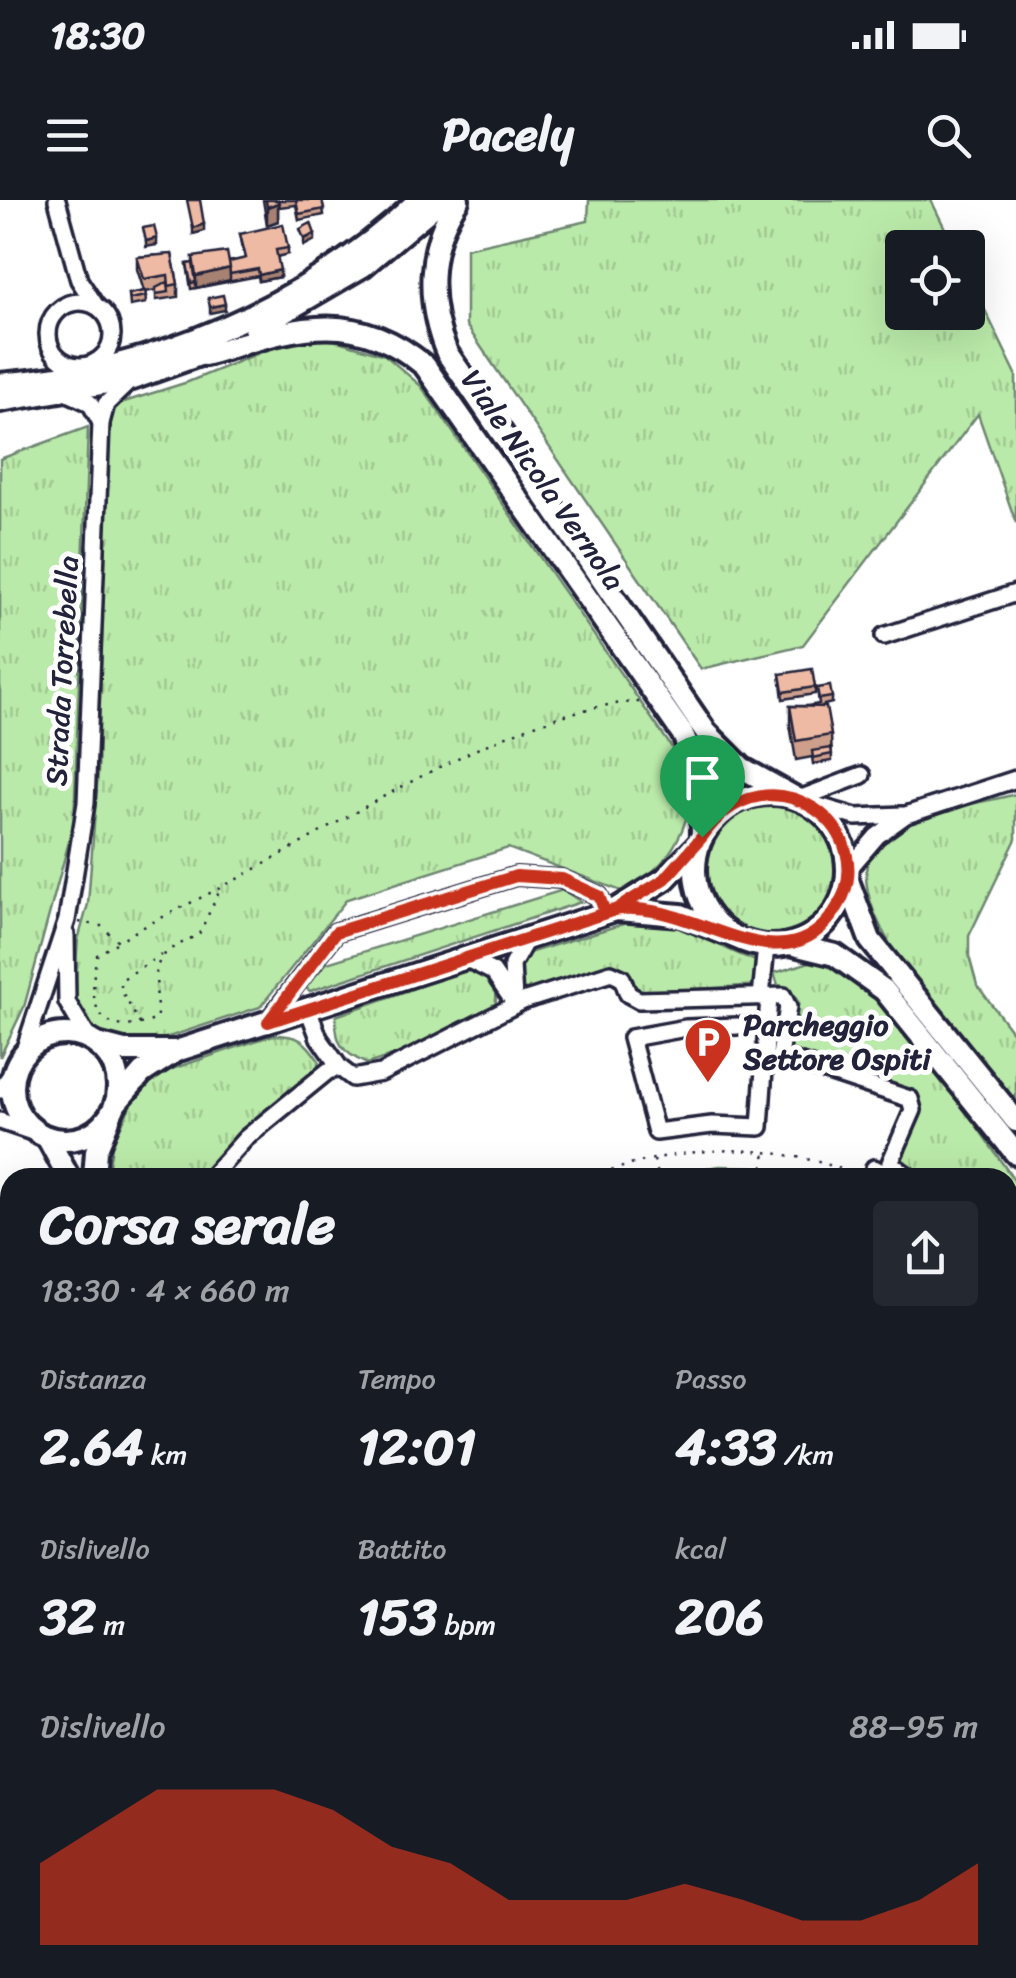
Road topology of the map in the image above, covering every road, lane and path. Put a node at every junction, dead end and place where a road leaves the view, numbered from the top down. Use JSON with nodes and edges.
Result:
{"nodes":[{"id":1,"x":56,"y":200,"type":"edge"},
{"id":2,"x":419,"y":200,"type":"edge"},
{"id":3,"x":441,"y":200,"type":"edge"},
{"id":4,"x":458,"y":200,"type":"edge"},
{"id":5,"x":79,"y":280,"type":"junction"},
{"id":6,"x":67,"y":304,"type":"junction"},
{"id":7,"x":96,"y":306,"type":"junction"},
{"id":8,"x":205,"y":355,"type":"junction"},
{"id":9,"x":88,"y":365,"type":"junction"},
{"id":10,"x":114,"y":365,"type":"junction"},
{"id":11,"x":132,"y":379,"type":"junction"},
{"id":12,"x":0,"y":384,"type":"edge"},
{"id":13,"x":63,"y":386,"type":"junction"},
{"id":14,"x":0,"y":401,"type":"edge"},
{"id":15,"x":101,"y":423,"type":"junction"},
{"id":16,"x":1016,"y":593,"type":"edge"},
{"id":17,"x":884,"y":636,"type":"dead end"},
{"id":18,"x":640,"y":702,"type":"dead end"},
{"id":19,"x":862,"y":775,"type":"dead end"},
{"id":20,"x":1016,"y":779,"type":"edge"},
{"id":21,"x":800,"y":800,"type":"junction"},
{"id":22,"x":906,"y":815,"type":"junction"},
{"id":23,"x":700,"y":841,"type":"junction"},
{"id":24,"x":847,"y":875,"type":"junction"},
{"id":25,"x":221,"y":888,"type":"junction"},
{"id":26,"x":610,"y":911,"type":"junction"},
{"id":27,"x":66,"y":920,"type":"junction"},
{"id":28,"x":731,"y":935,"type":"junction"},
{"id":29,"x":526,"y":938,"type":"junction"},
{"id":30,"x":118,"y":941,"type":"junction"},
{"id":31,"x":790,"y":944,"type":"junction"},
{"id":32,"x":766,"y":946,"type":"junction"},
{"id":33,"x":166,"y":951,"type":"junction"},
{"id":34,"x":464,"y":958,"type":"junction"},
{"id":35,"x":765,"y":997,"type":"junction"},
{"id":36,"x":515,"y":1004,"type":"junction"},
{"id":37,"x":308,"y":1008,"type":"junction"},
{"id":38,"x":268,"y":1022,"type":"junction"},
{"id":39,"x":141,"y":1025,"type":"junction"},
{"id":40,"x":738,"y":1026,"type":"dead end"},
{"id":41,"x":93,"y":1042,"type":"junction"},
{"id":42,"x":176,"y":1052,"type":"junction"},
{"id":43,"x":19,"y":1062,"type":"junction"},
{"id":44,"x":340,"y":1068,"type":"junction"},
{"id":45,"x":0,"y":1090,"type":"edge"},
{"id":46,"x":115,"y":1108,"type":"junction"},
{"id":47,"x":0,"y":1121,"type":"edge"},
{"id":48,"x":1016,"y":1121,"type":"edge"},
{"id":49,"x":44,"y":1136,"type":"junction"},
{"id":50,"x":765,"y":1150,"type":"junction"},
{"id":51,"x":1016,"y":1154,"type":"edge"},
{"id":52,"x":653,"y":1157,"type":"junction"},
{"id":53,"x":64,"y":1168,"type":"edge"},
{"id":54,"x":95,"y":1168,"type":"edge"},
{"id":55,"x":219,"y":1168,"type":"edge"},
{"id":56,"x":621,"y":1168,"type":"edge"},
{"id":57,"x":656,"y":1168,"type":"edge"},
{"id":58,"x":763,"y":1168,"type":"edge"},
{"id":59,"x":847,"y":1168,"type":"edge"},
{"id":60,"x":897,"y":1168,"type":"edge"}],
"edges":[{"from":1,"to":5,"type":"street"},
{"from":2,"to":10,"type":"main road"},
{"from":3,"to":8,"type":"main road"},
{"from":4,"to":21,"type":"main road","name":"Viale Nicola Vernola"},
{"from":5,"to":6,"type":"street"},
{"from":5,"to":7,"type":"street"},
{"from":6,"to":7,"type":"street"},
{"from":6,"to":9,"type":"street"},
{"from":7,"to":9,"type":"street"},
{"from":8,"to":11,"type":"main road"},
{"from":8,"to":23,"type":"main road","name":"Viale Nicola Vernola"},
{"from":9,"to":10,"type":"main road"},
{"from":9,"to":13,"type":"main road"},
{"from":10,"to":13,"type":"main road"},
{"from":11,"to":13,"type":"main road"},
{"from":11,"to":15,"type":"street"},
{"from":12,"to":13,"type":"main road"},
{"from":13,"to":14,"type":"main road"},
{"from":13,"to":15,"type":"street"},
{"from":15,"to":27,"type":"street","name":"Strada Torrebella"},
{"from":16,"to":17,"type":"street"},
{"from":18,"to":25,"type":"path"},
{"from":19,"to":21,"type":"street"},
{"from":20,"to":22,"type":"street"},
{"from":21,"to":22,"type":"street"},
{"from":21,"to":23,"type":"main road"},
{"from":21,"to":24,"type":"main road"},
{"from":22,"to":24,"type":"street"},
{"from":23,"to":26,"type":"main road"},
{"from":23,"to":28,"type":"main road"},
{"from":24,"to":31,"type":"main road"},
{"from":24,"to":48,"type":"main road"},
{"from":25,"to":30,"type":"path"},
{"from":25,"to":33,"type":"path"},
{"from":26,"to":28,"type":"main road"},
{"from":26,"to":29,"type":"main road"},
{"from":26,"to":38,"type":"street"},
{"from":27,"to":30,"type":"path"},
{"from":27,"to":41,"type":"street"},
{"from":27,"to":43,"type":"street"},
{"from":28,"to":32,"type":"main road"},
{"from":29,"to":34,"type":"main road"},
{"from":29,"to":36,"type":"street"},
{"from":30,"to":39,"type":"path"},
{"from":31,"to":32,"type":"main road"},
{"from":31,"to":51,"type":"main road"},
{"from":32,"to":35,"type":"street"},
{"from":33,"to":39,"type":"path"},
{"from":33,"to":39,"type":"path"},
{"from":34,"to":36,"type":"street"},
{"from":34,"to":37,"type":"main road"},
{"from":35,"to":36,"type":"street"},
{"from":35,"to":40,"type":"street"},
{"from":35,"to":60,"type":"street"},
{"from":36,"to":44,"type":"street"},
{"from":37,"to":38,"type":"main road"},
{"from":37,"to":44,"type":"street"},
{"from":38,"to":42,"type":"main road"},
{"from":41,"to":42,"type":"main road"},
{"from":41,"to":43,"type":"main road"},
{"from":41,"to":46,"type":"main road"},
{"from":42,"to":46,"type":"main road"},
{"from":43,"to":45,"type":"street"},
{"from":43,"to":49,"type":"main road"},
{"from":44,"to":55,"type":"street"},
{"from":46,"to":49,"type":"main road"},
{"from":46,"to":54,"type":"main road"},
{"from":47,"to":49,"type":"street"},
{"from":49,"to":53,"type":"main road"},
{"from":50,"to":52,"type":"path"},
{"from":50,"to":58,"type":"path"},
{"from":50,"to":59,"type":"path"},
{"from":52,"to":56,"type":"path"},
{"from":52,"to":57,"type":"path"}]}
